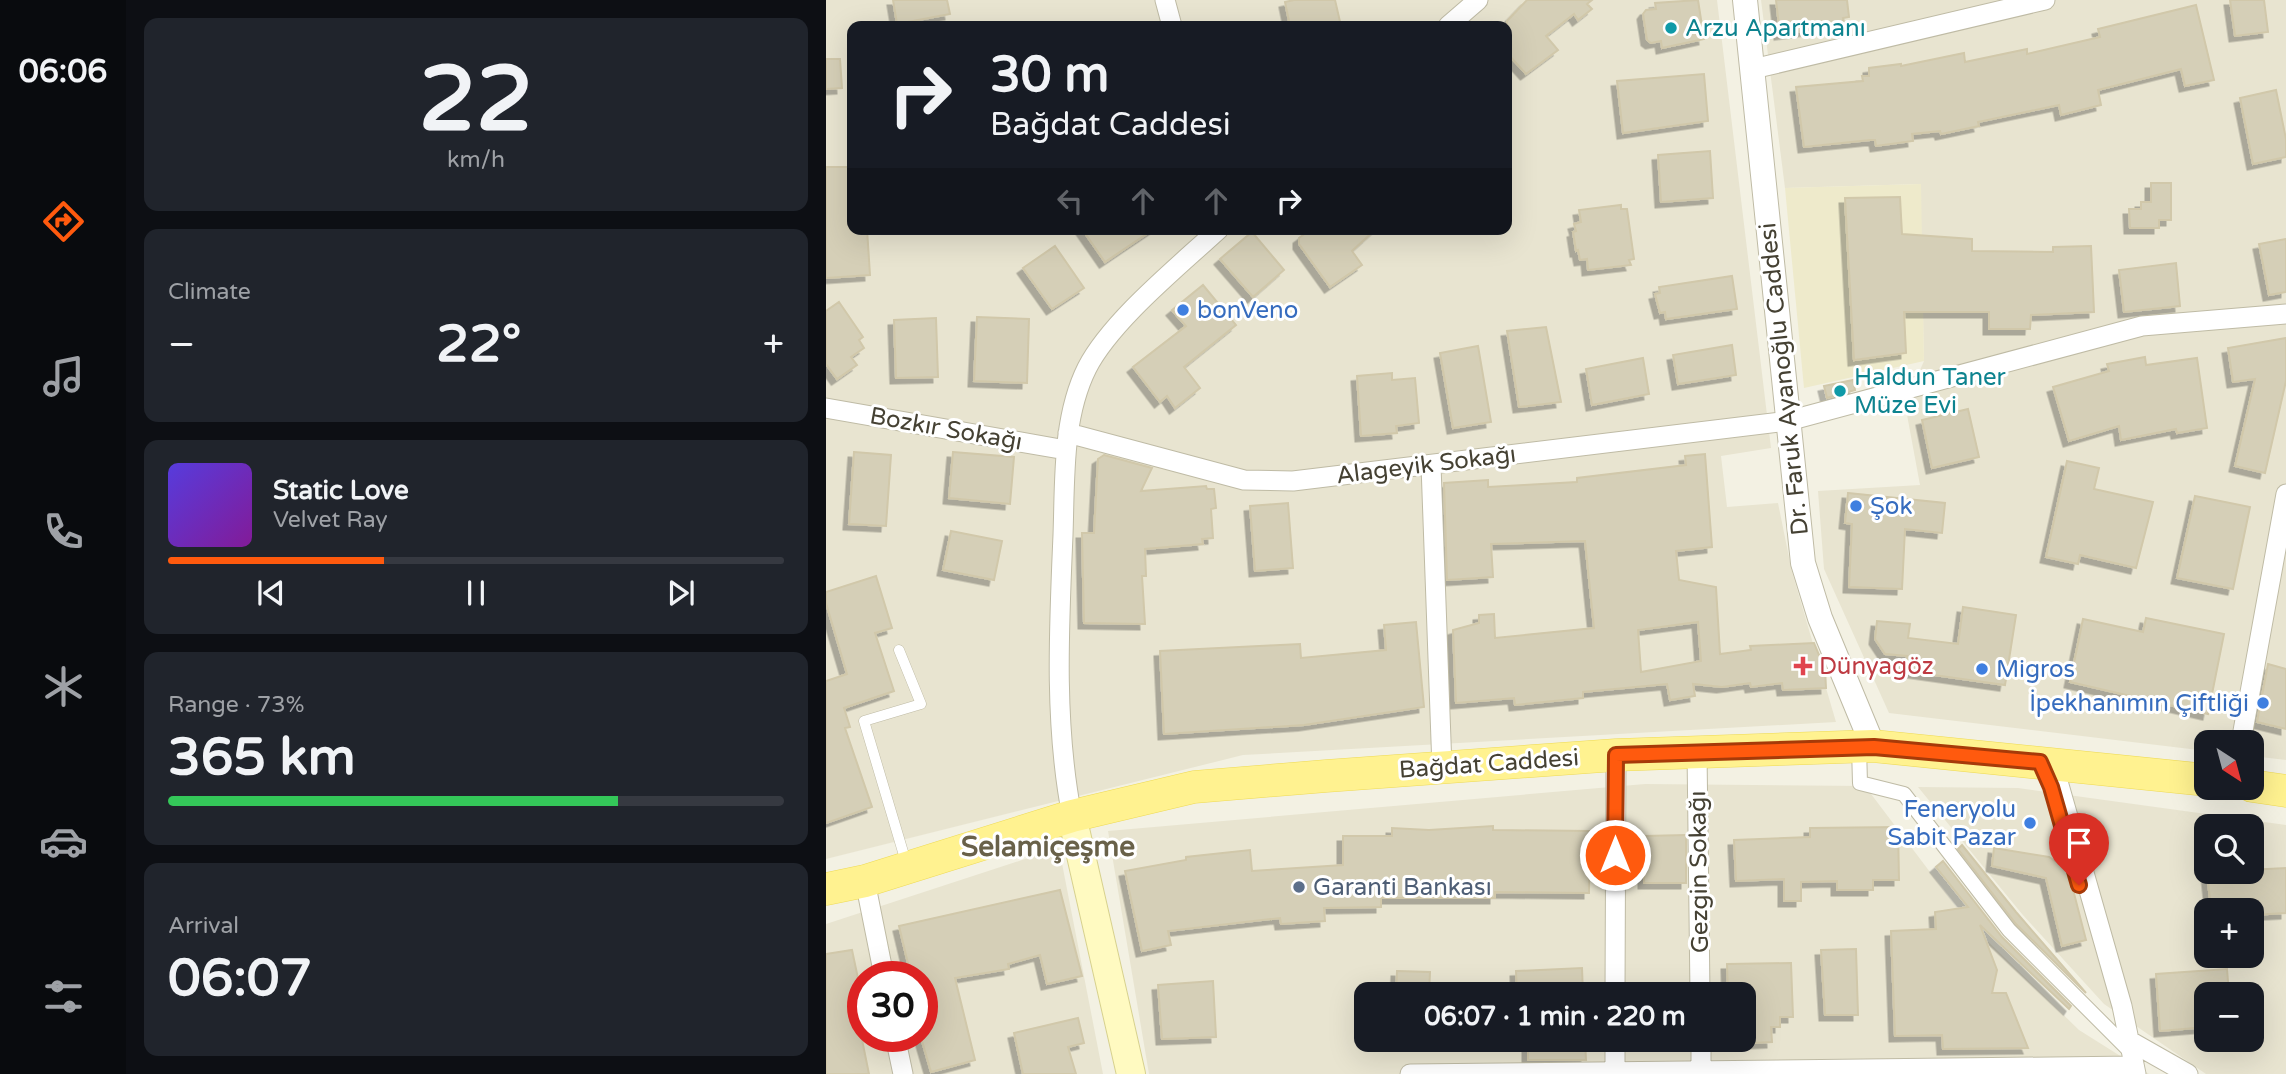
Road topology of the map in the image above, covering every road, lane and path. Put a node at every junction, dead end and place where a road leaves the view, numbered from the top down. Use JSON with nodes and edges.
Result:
{"nodes":[{"id":1,"x":1165,"y":0,"type":"edge"},
{"id":2,"x":1478,"y":0,"type":"edge"},
{"id":3,"x":1745,"y":0,"type":"edge"},
{"id":4,"x":2045,"y":0,"type":"edge"},
{"id":5,"x":1171,"y":21,"type":"edge"},
{"id":6,"x":1454,"y":21,"type":"edge"},
{"id":7,"x":1753,"y":69,"type":"junction"},
{"id":8,"x":1213,"y":235,"type":"edge"},
{"id":9,"x":2286,"y":314,"type":"edge"},
{"id":10,"x":826,"y":408,"type":"edge"},
{"id":11,"x":1788,"y":421,"type":"junction"},
{"id":12,"x":1067,"y":441,"type":"junction"},
{"id":13,"x":1431,"y":465,"type":"junction"},
{"id":14,"x":2286,"y":494,"type":"edge"},
{"id":15,"x":899,"y":650,"type":"dead end"},
{"id":16,"x":2243,"y":730,"type":"edge"},
{"id":17,"x":1866,"y":747,"type":"junction"},
{"id":18,"x":1697,"y":751,"type":"junction"},
{"id":19,"x":1616,"y":755,"type":"junction"},
{"id":20,"x":2046,"y":763,"type":"junction"},
{"id":21,"x":1441,"y":768,"type":"junction"},
{"id":22,"x":2194,"y":779,"type":"edge"},
{"id":23,"x":2264,"y":788,"type":"edge"},
{"id":24,"x":2286,"y":791,"type":"edge"},
{"id":25,"x":1072,"y":816,"type":"junction"},
{"id":26,"x":908,"y":866,"type":"junction"},
{"id":27,"x":865,"y":881,"type":"junction"},
{"id":28,"x":826,"y":889,"type":"edge"},
{"id":29,"x":881,"y":961,"type":"edge"},
{"id":30,"x":1615,"y":982,"type":"edge"},
{"id":31,"x":1700,"y":982,"type":"edge"},
{"id":32,"x":898,"y":1052,"type":"edge"},
{"id":33,"x":1615,"y":1052,"type":"edge"},
{"id":34,"x":1701,"y":1052,"type":"edge"},
{"id":35,"x":2132,"y":1058,"type":"edge"},
{"id":36,"x":1701,"y":1069,"type":"junction"},
{"id":37,"x":1615,"y":1070,"type":"junction"},
{"id":38,"x":903,"y":1074,"type":"edge"},
{"id":39,"x":1131,"y":1074,"type":"edge"},
{"id":40,"x":1410,"y":1074,"type":"edge"},
{"id":41,"x":2188,"y":1074,"type":"edge"}],
"edges":[{"from":1,"to":5,"type":"street"},
{"from":2,"to":6,"type":"street"},
{"from":3,"to":7,"type":"street","name":"Dr. Faruk Ayanoğlu Caddesi"},
{"from":4,"to":7,"type":"street"},
{"from":7,"to":11,"type":"street","name":"Dr. Faruk Ayanoğlu Caddesi"},
{"from":8,"to":12,"type":"street"},
{"from":9,"to":11,"type":"street","name":"Alageyik Sokağı"},
{"from":10,"to":12,"type":"street","name":"Bozkır Sokağı"},
{"from":11,"to":13,"type":"street","name":"Alageyik Sokağı"},
{"from":11,"to":17,"type":"street","name":"Dr. Faruk Ayanoğlu Caddesi"},
{"from":12,"to":13,"type":"street","name":"Alageyik Sokağı"},
{"from":12,"to":25,"type":"street"},
{"from":13,"to":21,"type":"street"},
{"from":14,"to":16,"type":"street"},
{"from":15,"to":26,"type":"lane"},
{"from":17,"to":18,"type":"main road","name":"Bağdat Caddesi"},
{"from":17,"to":20,"type":"main road","name":"Bağdat Caddesi"},
{"from":17,"to":35,"type":"street"},
{"from":18,"to":19,"type":"main road","name":"Bağdat Caddesi"},
{"from":18,"to":31,"type":"street","name":"Gezgin Sokağı"},
{"from":19,"to":21,"type":"main road","name":"Bağdat Caddesi"},
{"from":19,"to":30,"type":"street"},
{"from":20,"to":22,"type":"main road","name":"Bağdat Caddesi"},
{"from":20,"to":35,"type":"street"},
{"from":21,"to":25,"type":"main road","name":"Bağdat Caddesi"},
{"from":23,"to":24,"type":"main road"},
{"from":25,"to":26,"type":"main road","name":"Bağdat Caddesi"},
{"from":25,"to":39,"type":"main road"},
{"from":26,"to":27,"type":"main road","name":"Bağdat Caddesi"},
{"from":27,"to":28,"type":"main road","name":"Bağdat Caddesi"},
{"from":27,"to":29,"type":"street"},
{"from":32,"to":38,"type":"street"},
{"from":33,"to":37,"type":"street"},
{"from":34,"to":36,"type":"street"},
{"from":35,"to":36,"type":"street"},
{"from":35,"to":41,"type":"street"},
{"from":36,"to":37,"type":"street"},
{"from":37,"to":40,"type":"street"}]}
